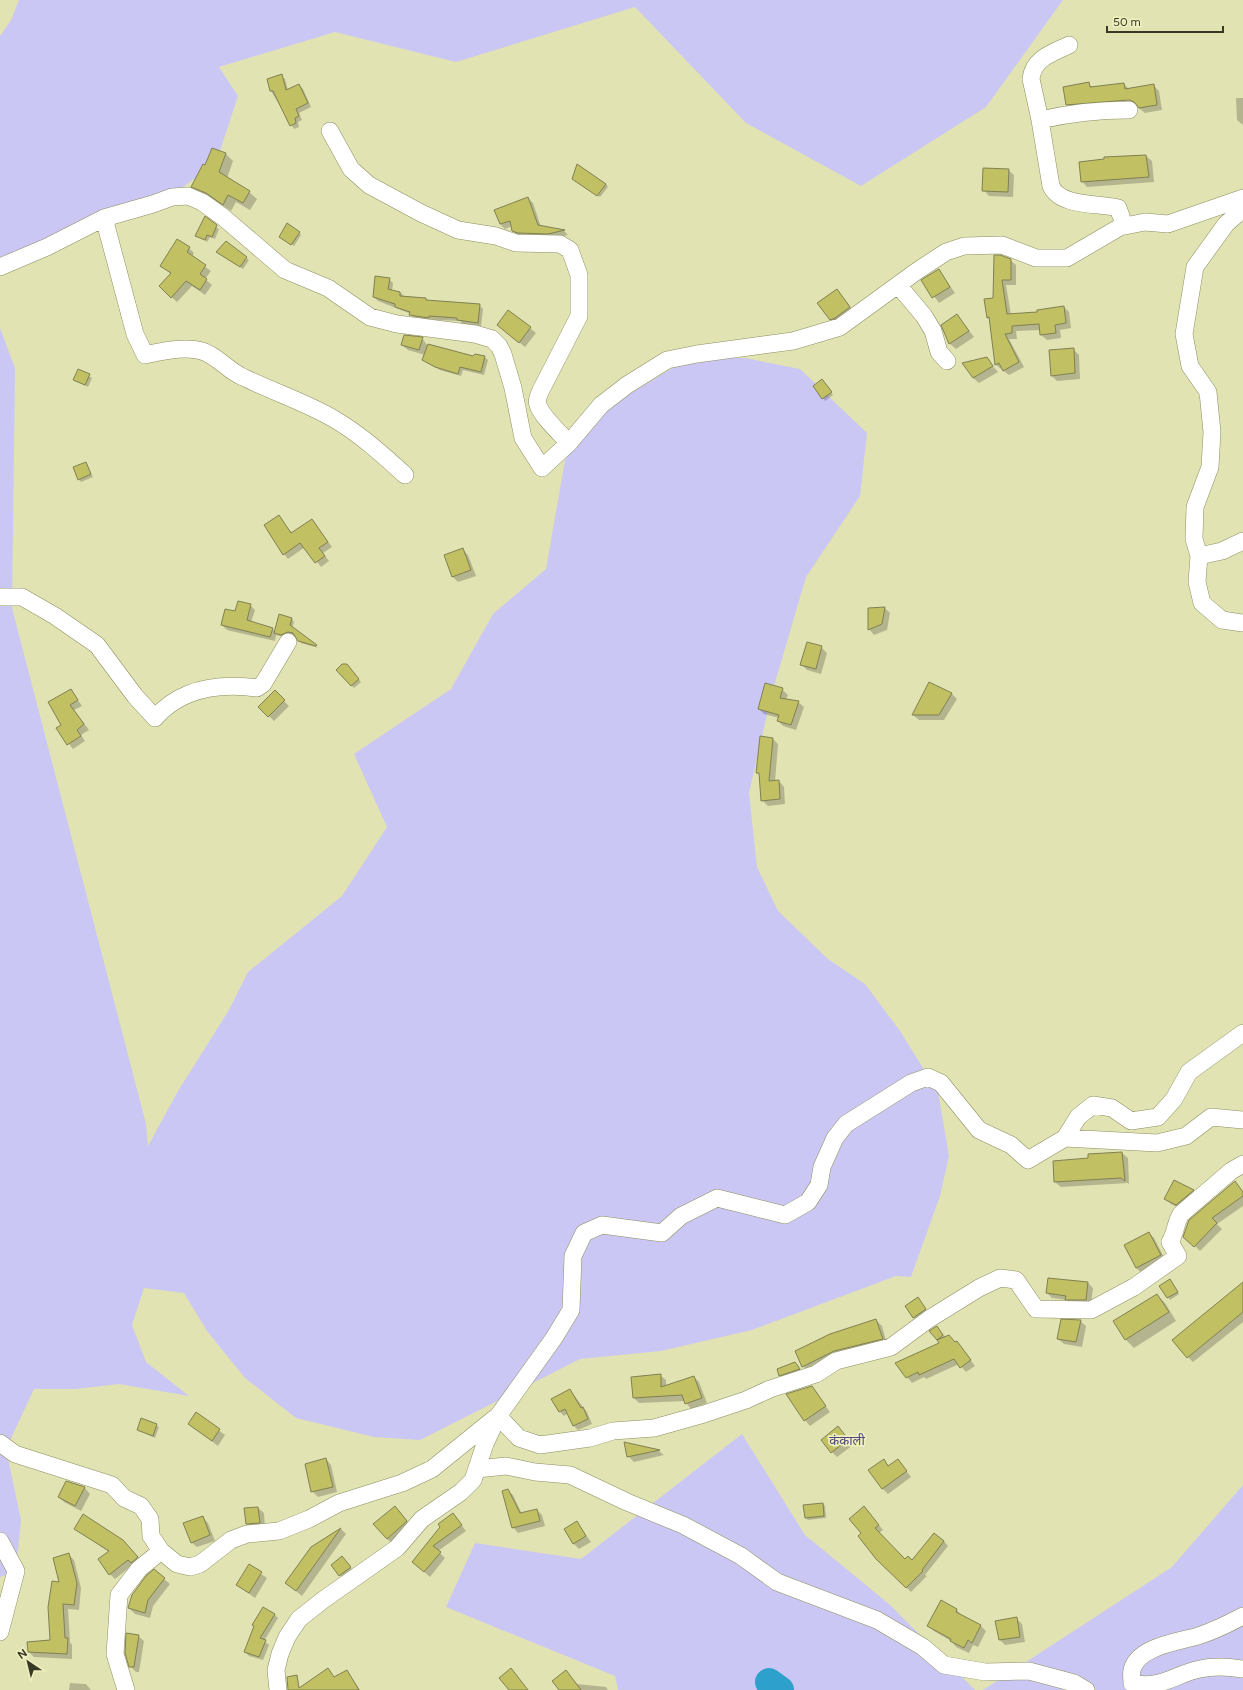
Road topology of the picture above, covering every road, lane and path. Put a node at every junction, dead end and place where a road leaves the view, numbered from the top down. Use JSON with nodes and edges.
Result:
{"nodes":[{"id":1,"x":1069,"y":46,"type":"dead end"},
{"id":2,"x":1129,"y":110,"type":"dead end"},
{"id":3,"x":1040,"y":120,"type":"junction"},
{"id":4,"x":330,"y":131,"type":"dead end"},
{"id":5,"x":1243,"y":198,"type":"edge"},
{"id":6,"x":1243,"y":209,"type":"edge"},
{"id":7,"x":1121,"y":216,"type":"dead end"},
{"id":8,"x":104,"y":218,"type":"junction"},
{"id":9,"x":0,"y":267,"type":"edge"},
{"id":10,"x":898,"y":285,"type":"junction"},
{"id":11,"x":947,"y":361,"type":"dead end"},
{"id":12,"x":569,"y":443,"type":"junction"},
{"id":13,"x":405,"y":475,"type":"dead end"},
{"id":14,"x":1243,"y":541,"type":"edge"},
{"id":15,"x":1199,"y":556,"type":"junction"},
{"id":16,"x":0,"y":597,"type":"edge"},
{"id":17,"x":1243,"y":623,"type":"edge"},
{"id":18,"x":288,"y":642,"type":"dead end"},
{"id":19,"x":1243,"y":1033,"type":"edge"},
{"id":20,"x":1243,"y":1120,"type":"edge"},
{"id":21,"x":1065,"y":1138,"type":"junction"},
{"id":22,"x":1243,"y":1164,"type":"edge"},
{"id":23,"x":498,"y":1416,"type":"junction"},
{"id":24,"x":0,"y":1443,"type":"edge"},
{"id":25,"x":477,"y":1469,"type":"junction"},
{"id":26,"x":0,"y":1542,"type":"edge"},
{"id":27,"x":161,"y":1551,"type":"junction"},
{"id":28,"x":1243,"y":1616,"type":"edge"},
{"id":29,"x":0,"y":1632,"type":"edge"},
{"id":30,"x":1243,"y":1669,"type":"edge"},
{"id":31,"x":1143,"y":1688,"type":"edge"},
{"id":32,"x":126,"y":1690,"type":"edge"},
{"id":33,"x":278,"y":1690,"type":"edge"},
{"id":34,"x":1086,"y":1690,"type":"edge"}],
"edges":[{"from":1,"to":3,"type":"street"},
{"from":2,"to":3,"type":"street"},
{"from":3,"to":7,"type":"street"},
{"from":4,"to":12,"type":"street"},
{"from":5,"to":10,"type":"street"},
{"from":6,"to":15,"type":"street"},
{"from":8,"to":9,"type":"street"},
{"from":8,"to":12,"type":"street"},
{"from":8,"to":13,"type":"street"},
{"from":10,"to":11,"type":"street"},
{"from":10,"to":12,"type":"street"},
{"from":14,"to":15,"type":"street"},
{"from":15,"to":17,"type":"street"},
{"from":16,"to":18,"type":"street"},
{"from":19,"to":21,"type":"street"},
{"from":20,"to":21,"type":"street"},
{"from":21,"to":23,"type":"street"},
{"from":22,"to":23,"type":"street"},
{"from":23,"to":25,"type":"street"},
{"from":23,"to":27,"type":"street"},
{"from":24,"to":27,"type":"street"},
{"from":25,"to":33,"type":"street"},
{"from":25,"to":34,"type":"street"},
{"from":26,"to":29,"type":"street"},
{"from":27,"to":32,"type":"street"},
{"from":28,"to":31,"type":"street"},
{"from":30,"to":31,"type":"street"}]}
